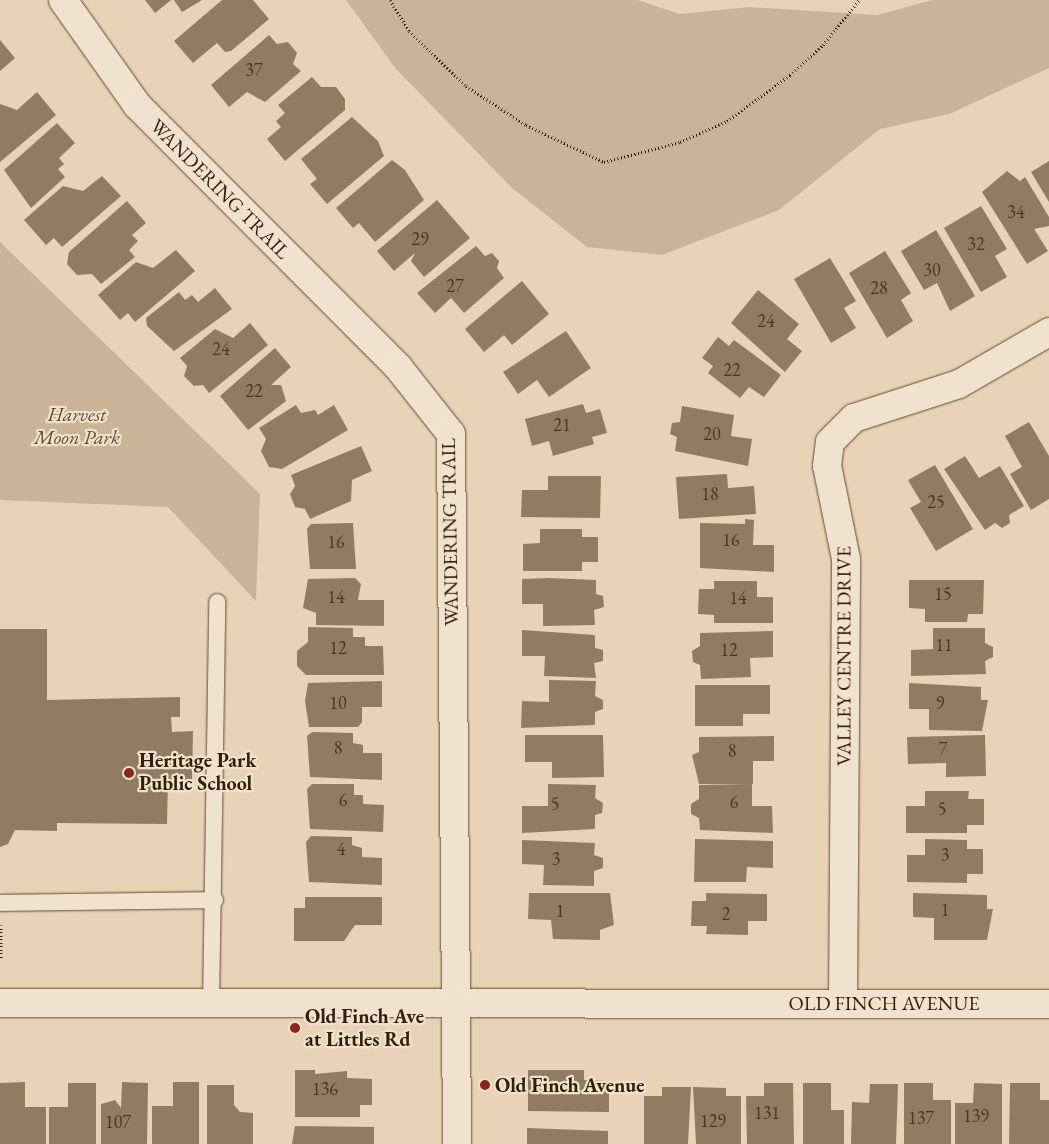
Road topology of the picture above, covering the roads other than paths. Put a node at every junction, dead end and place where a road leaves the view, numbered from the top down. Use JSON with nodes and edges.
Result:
{"nodes":[{"id":1,"x":63,"y":0,"type":"edge"},
{"id":2,"x":1049,"y":332,"type":"edge"},
{"id":3,"x":217,"y":602,"type":"dead end"},
{"id":4,"x":215,"y":900,"type":"junction"},
{"id":5,"x":0,"y":904,"type":"edge"},
{"id":6,"x":842,"y":1002,"type":"junction"},
{"id":7,"x":0,"y":1003,"type":"edge"},
{"id":8,"x":211,"y":1004,"type":"junction"},
{"id":9,"x":456,"y":1004,"type":"junction"},
{"id":10,"x":1049,"y":1004,"type":"edge"},
{"id":11,"x":458,"y":1144,"type":"edge"}],
"edges":[{"from":1,"to":9,"type":"street","name":"WANDERING TRAIL"},
{"from":2,"to":6,"type":"street","name":"VALLEY CENTRE DRIVE"},
{"from":3,"to":4,"type":"lane"},
{"from":4,"to":5,"type":"lane"},
{"from":4,"to":8,"type":"lane"},
{"from":6,"to":9,"type":"street","name":"OLD FINCH AVENUE"},
{"from":6,"to":10,"type":"street","name":"OLD FINCH AVENUE"},
{"from":7,"to":8,"type":"street","name":"OLD FINCH AVENUE"},
{"from":8,"to":9,"type":"street","name":"OLD FINCH AVENUE"},
{"from":9,"to":11,"type":"street","name":"WANDERING TRAIL"}]}
